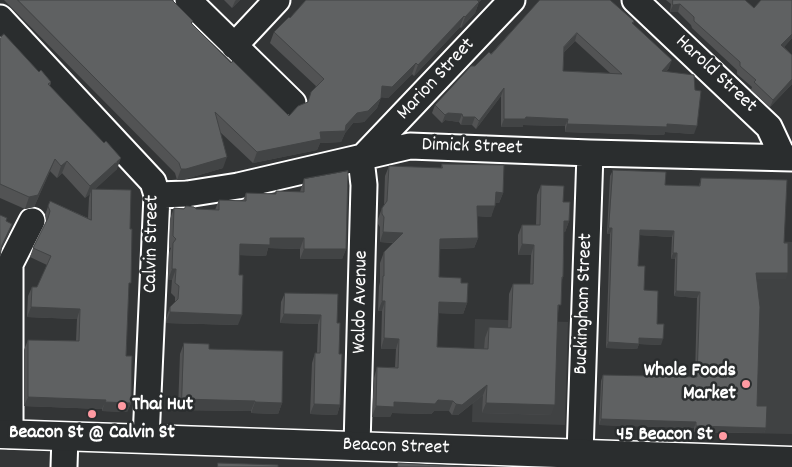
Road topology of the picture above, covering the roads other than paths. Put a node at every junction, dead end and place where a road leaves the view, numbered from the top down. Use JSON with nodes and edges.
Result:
{"nodes":[{"id":1,"x":188,"y":0,"type":"edge"},
{"id":2,"x":277,"y":0,"type":"edge"},
{"id":3,"x":512,"y":0,"type":"edge"},
{"id":4,"x":635,"y":0,"type":"edge"},
{"id":5,"x":0,"y":18,"type":"edge"},
{"id":6,"x":234,"y":46,"type":"junction"},
{"id":7,"x":294,"y":103,"type":"dead end"},
{"id":8,"x":590,"y":153,"type":"junction"},
{"id":9,"x":788,"y":158,"type":"edge"},
{"id":10,"x":361,"y":159,"type":"junction"},
{"id":11,"x":157,"y":195,"type":"junction"},
{"id":12,"x":32,"y":221,"type":"dead end"},
{"id":13,"x":5,"y":434,"type":"edge"},
{"id":14,"x":64,"y":436,"type":"junction"},
{"id":15,"x":146,"y":439,"type":"junction"},
{"id":16,"x":357,"y":446,"type":"junction"},
{"id":17,"x":580,"y":454,"type":"junction"},
{"id":18,"x":526,"y":460,"type":"edge"},
{"id":19,"x":792,"y":461,"type":"edge"},
{"id":20,"x":64,"y":467,"type":"edge"}],
"edges":[{"from":1,"to":6,"type":"street"},
{"from":2,"to":6,"type":"street"},
{"from":3,"to":10,"type":"street","name":"Marion Street"},
{"from":4,"to":9,"type":"street","name":"Harold Street"},
{"from":5,"to":11,"type":"street","name":"Calvin Street"},
{"from":6,"to":7,"type":"street"},
{"from":8,"to":9,"type":"street","name":"Dimick Street"},
{"from":8,"to":10,"type":"street","name":"Dimick Street"},
{"from":8,"to":17,"type":"street","name":"Buckingham Street"},
{"from":10,"to":11,"type":"street","name":"Dimick Street"},
{"from":10,"to":16,"type":"street","name":"Waldo Avenue"},
{"from":11,"to":15,"type":"street","name":"Calvin Street"},
{"from":12,"to":13,"type":"street"},
{"from":13,"to":14,"type":"main road","name":"Beacon Street"},
{"from":14,"to":15,"type":"main road","name":"Beacon Street"},
{"from":14,"to":20,"type":"street"},
{"from":15,"to":16,"type":"main road","name":"Beacon Street"},
{"from":16,"to":18,"type":"main road","name":"Beacon Street"},
{"from":17,"to":18,"type":"main road","name":"Beacon Street"},
{"from":17,"to":19,"type":"main road","name":"Beacon Street"}]}
